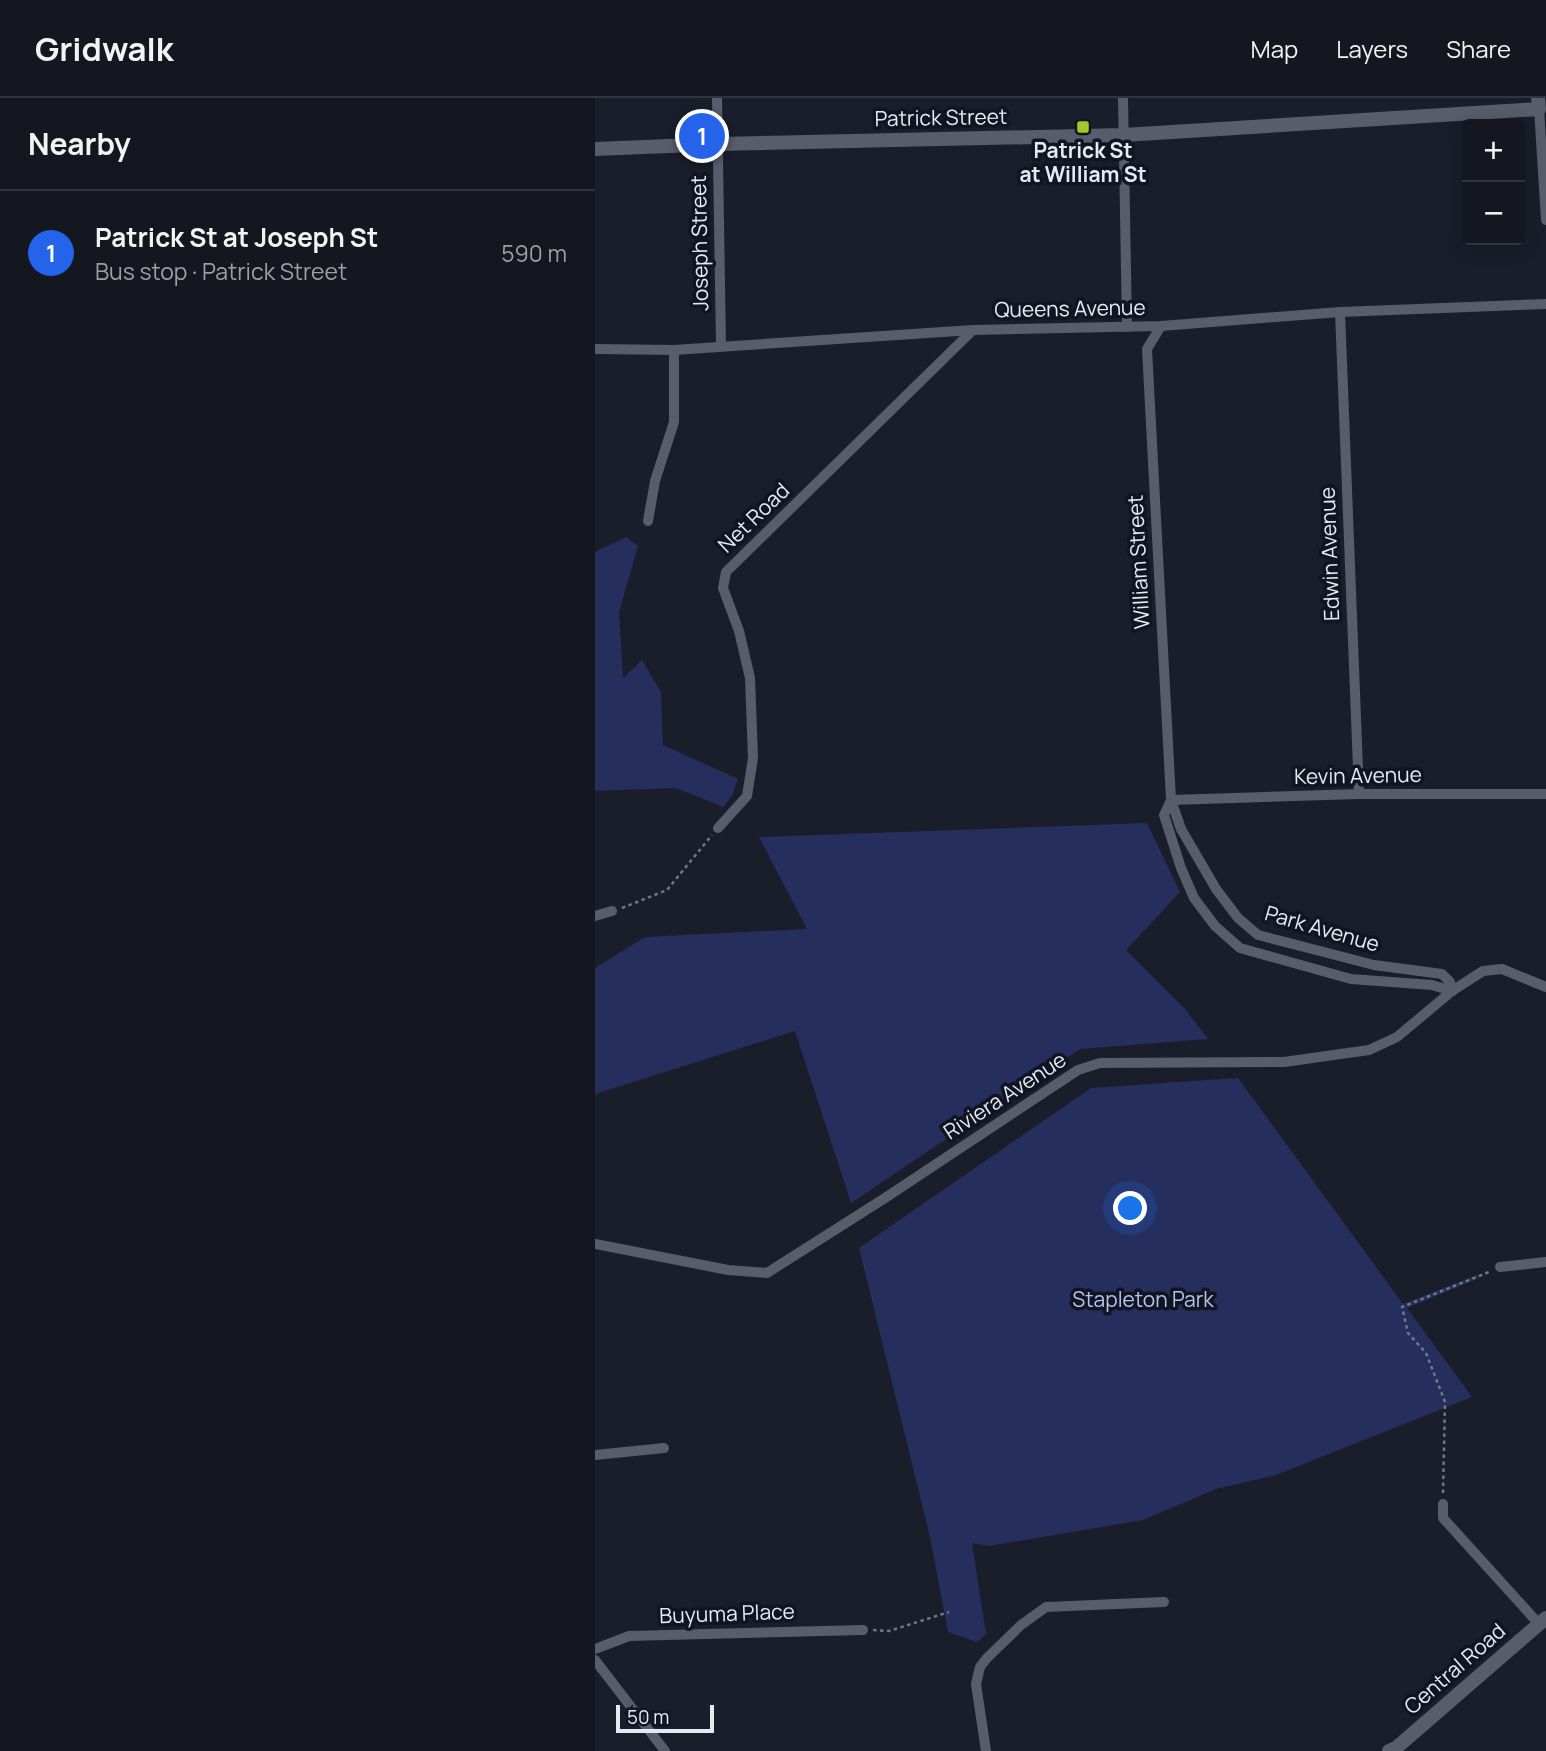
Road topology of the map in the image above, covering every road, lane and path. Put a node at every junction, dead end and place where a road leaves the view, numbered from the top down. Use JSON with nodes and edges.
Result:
{"nodes":[{"id":1,"x":717,"y":98,"type":"edge"},
{"id":2,"x":1123,"y":98,"type":"edge"},
{"id":3,"x":1538,"y":104,"type":"edge"},
{"id":4,"x":1124,"y":135,"type":"junction"},
{"id":5,"x":718,"y":144,"type":"junction"},
{"id":6,"x":595,"y":149,"type":"edge"},
{"id":7,"x":1546,"y":220,"type":"edge"},
{"id":8,"x":1546,"y":304,"type":"edge"},
{"id":9,"x":1340,"y":312,"type":"junction"},
{"id":10,"x":1161,"y":326,"type":"junction"},
{"id":11,"x":1127,"y":327,"type":"junction"},
{"id":12,"x":973,"y":330,"type":"junction"},
{"id":13,"x":721,"y":346,"type":"junction"},
{"id":14,"x":595,"y":349,"type":"edge"},
{"id":15,"x":674,"y":350,"type":"junction"},
{"id":16,"x":648,"y":521,"type":"dead end"},
{"id":17,"x":1359,"y":794,"type":"junction"},
{"id":18,"x":1546,"y":794,"type":"edge"},
{"id":19,"x":1171,"y":800,"type":"junction"},
{"id":20,"x":717,"y":828,"type":"joint"},
{"id":21,"x":612,"y":911,"type":"joint"},
{"id":22,"x":595,"y":916,"type":"edge"},
{"id":23,"x":1546,"y":987,"type":"edge"},
{"id":24,"x":1452,"y":990,"type":"junction"},
{"id":25,"x":595,"y":1244,"type":"edge"},
{"id":26,"x":1546,"y":1262,"type":"edge"},
{"id":27,"x":1500,"y":1267,"type":"joint"},
{"id":28,"x":664,"y":1448,"type":"dead end"},
{"id":29,"x":595,"y":1455,"type":"edge"},
{"id":30,"x":1443,"y":1504,"type":"joint"},
{"id":31,"x":1164,"y":1601,"type":"dead end"},
{"id":32,"x":949,"y":1612,"type":"dead end"},
{"id":33,"x":1542,"y":1621,"type":"edge"},
{"id":34,"x":863,"y":1630,"type":"joint"},
{"id":35,"x":595,"y":1649,"type":"edge"},
{"id":36,"x":595,"y":1660,"type":"edge"},
{"id":37,"x":665,"y":1751,"type":"edge"},
{"id":38,"x":986,"y":1751,"type":"edge"},
{"id":39,"x":1389,"y":1751,"type":"edge"}],
"edges":[{"from":1,"to":5,"type":"street","name":"Joseph Street"},
{"from":2,"to":4,"type":"street"},
{"from":3,"to":4,"type":"street","name":"Patrick Street"},
{"from":3,"to":7,"type":"street"},
{"from":4,"to":5,"type":"street","name":"Patrick Street"},
{"from":4,"to":11,"type":"street"},
{"from":5,"to":6,"type":"street","name":"Patrick Street"},
{"from":5,"to":13,"type":"street","name":"Joseph Street"},
{"from":8,"to":9,"type":"street","name":"Queens Avenue"},
{"from":9,"to":10,"type":"street","name":"Queens Avenue"},
{"from":9,"to":17,"type":"street","name":"Edwin Avenue"},
{"from":10,"to":11,"type":"street","name":"Queens Avenue"},
{"from":10,"to":19,"type":"street","name":"William Street"},
{"from":11,"to":12,"type":"street","name":"Queens Avenue"},
{"from":12,"to":13,"type":"street","name":"Queens Avenue"},
{"from":12,"to":20,"type":"street","name":"Net Road"},
{"from":13,"to":15,"type":"street","name":"Queens Avenue"},
{"from":14,"to":15,"type":"street","name":"Queens Avenue"},
{"from":15,"to":16,"type":"street"},
{"from":17,"to":18,"type":"street","name":"Kevin Avenue"},
{"from":17,"to":19,"type":"street","name":"Kevin Avenue"},
{"from":19,"to":24,"type":"street","name":"Park Avenue"},
{"from":19,"to":24,"type":"street","name":"Park Avenue"},
{"from":20,"to":21,"type":"path"},
{"from":21,"to":22,"type":"street"},
{"from":23,"to":24,"type":"street"},
{"from":24,"to":25,"type":"street","name":"Riviera Avenue"},
{"from":26,"to":27,"type":"street"},
{"from":27,"to":30,"type":"path"},
{"from":28,"to":29,"type":"street"},
{"from":30,"to":33,"type":"street"},
{"from":31,"to":38,"type":"street"},
{"from":32,"to":34,"type":"path"},
{"from":33,"to":39,"type":"street","name":"Central Road"},
{"from":34,"to":35,"type":"street","name":"Buyuma Place"},
{"from":36,"to":37,"type":"street"}]}
